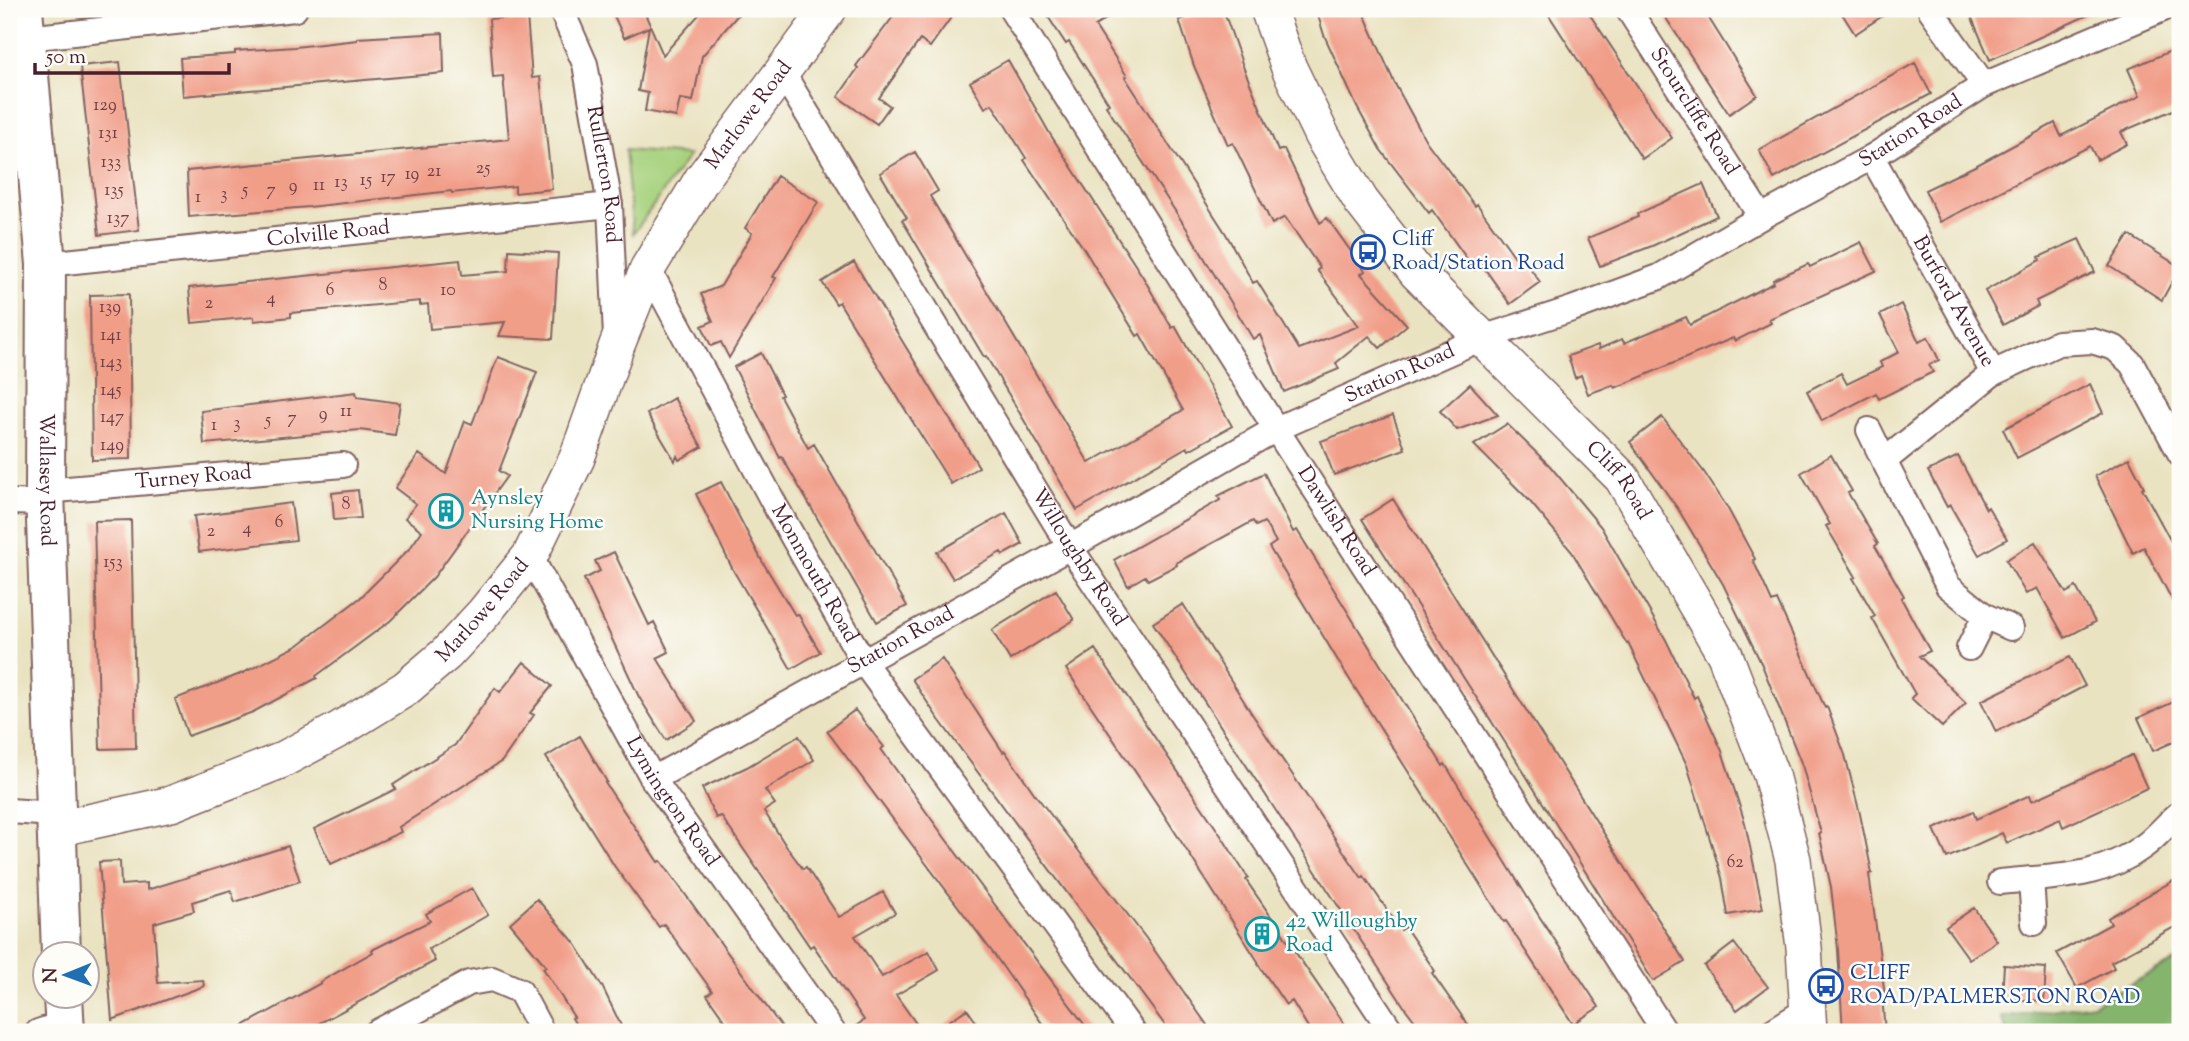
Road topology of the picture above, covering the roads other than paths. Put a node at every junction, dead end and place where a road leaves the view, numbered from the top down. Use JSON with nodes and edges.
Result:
{"nodes":[{"id":1,"x":295,"y":9,"type":"edge"},
{"id":2,"x":562,"y":9,"type":"edge"},
{"id":3,"x":829,"y":9,"type":"edge"},
{"id":4,"x":1011,"y":9,"type":"edge"},
{"id":5,"x":1268,"y":9,"type":"edge"},
{"id":6,"x":1628,"y":9,"type":"edge"},
{"id":7,"x":1930,"y":9,"type":"edge"},
{"id":8,"x":2163,"y":9,"type":"edge"},
{"id":9,"x":25,"y":24,"type":"edge"},
{"id":10,"x":782,"y":72,"type":"junction"},
{"id":11,"x":1983,"y":85,"type":"junction"},
{"id":12,"x":1872,"y":157,"type":"junction"},
{"id":13,"x":610,"y":205,"type":"junction"},
{"id":14,"x":1761,"y":217,"type":"junction"},
{"id":15,"x":46,"y":264,"type":"junction"},
{"id":16,"x":648,"y":268,"type":"junction"},
{"id":17,"x":1482,"y":338,"type":"junction"},
{"id":18,"x":617,"y":345,"type":"junction"},
{"id":19,"x":1993,"y":373,"type":"junction"},
{"id":20,"x":1276,"y":429,"type":"junction"},
{"id":21,"x":1869,"y":430,"type":"dead end"},
{"id":22,"x":2180,"y":453,"type":"edge"},
{"id":23,"x":1884,"y":461,"type":"junction"},
{"id":24,"x":343,"y":465,"type":"dead end"},
{"id":25,"x":46,"y":497,"type":"junction"},
{"id":26,"x":9,"y":502,"type":"edge"},
{"id":27,"x":1070,"y":547,"type":"junction"},
{"id":28,"x":530,"y":556,"type":"junction"},
{"id":29,"x":1985,"y":616,"type":"junction"},
{"id":30,"x":2011,"y":628,"type":"dead end"},
{"id":31,"x":1969,"y":648,"type":"dead end"},
{"id":32,"x":864,"y":663,"type":"junction"},
{"id":33,"x":653,"y":779,"type":"junction"},
{"id":34,"x":9,"y":811,"type":"edge"},
{"id":35,"x":2180,"y":813,"type":"edge"},
{"id":36,"x":55,"y":821,"type":"junction"},
{"id":37,"x":2031,"y":879,"type":"junction"},
{"id":38,"x":2000,"y":882,"type":"dead end"},
{"id":39,"x":2034,"y":923,"type":"dead end"},
{"id":40,"x":60,"y":940,"type":"edge"},
{"id":41,"x":1809,"y":1024,"type":"edge"},
{"id":42,"x":377,"y":1032,"type":"edge"},
{"id":43,"x":541,"y":1032,"type":"edge"},
{"id":44,"x":833,"y":1032,"type":"edge"},
{"id":45,"x":1133,"y":1032,"type":"edge"},
{"id":46,"x":1392,"y":1032,"type":"edge"},
{"id":47,"x":1665,"y":1032,"type":"edge"},
{"id":48,"x":1771,"y":1032,"type":"edge"}],
"edges":[{"from":1,"to":9,"type":"street"},
{"from":2,"to":13,"type":"street","name":"Rullerton Road"},
{"from":3,"to":10,"type":"street","name":"Marlowe Road"},
{"from":4,"to":20,"type":"street","name":"Dawlish Road"},
{"from":5,"to":17,"type":"street","name":"Cliff Road"},
{"from":6,"to":14,"type":"street","name":"Stourcliffe Road"},
{"from":7,"to":11,"type":"street"},
{"from":8,"to":11,"type":"street","name":"Station Road"},
{"from":9,"to":15,"type":"main road","name":"Wallasey Road"},
{"from":10,"to":16,"type":"street","name":"Marlowe Road"},
{"from":10,"to":27,"type":"street","name":"Willoughby Road"},
{"from":11,"to":12,"type":"street","name":"Station Road"},
{"from":12,"to":14,"type":"street","name":"Station Road"},
{"from":12,"to":19,"type":"street","name":"Burford Avenue"},
{"from":13,"to":15,"type":"street","name":"Colville Road"},
{"from":13,"to":18,"type":"street","name":"Rullerton Road"},
{"from":14,"to":17,"type":"street","name":"Station Road"},
{"from":15,"to":25,"type":"main road","name":"Wallasey Road"},
{"from":16,"to":18,"type":"street","name":"Marlowe Road"},
{"from":16,"to":32,"type":"street","name":"Monmouth Road"},
{"from":17,"to":20,"type":"street","name":"Station Road"},
{"from":17,"to":41,"type":"street","name":"Cliff Road"},
{"from":18,"to":28,"type":"street","name":"Marlowe Road"},
{"from":19,"to":22,"type":"street","name":"Burford Avenue"},
{"from":19,"to":23,"type":"street"},
{"from":20,"to":27,"type":"street","name":"Station Road"},
{"from":20,"to":47,"type":"street","name":"Dawlish Road"},
{"from":21,"to":23,"type":"street"},
{"from":23,"to":29,"type":"street"},
{"from":24,"to":25,"type":"street","name":"Turney Road"},
{"from":25,"to":26,"type":"street","name":"Turney Road"},
{"from":25,"to":36,"type":"main road","name":"Wallasey Road"},
{"from":27,"to":32,"type":"street","name":"Station Road"},
{"from":27,"to":46,"type":"street","name":"Willoughby Road"},
{"from":28,"to":33,"type":"street","name":"Lymington Road"},
{"from":28,"to":36,"type":"street","name":"Marlowe Road"},
{"from":29,"to":30,"type":"street"},
{"from":29,"to":31,"type":"street"},
{"from":32,"to":33,"type":"street","name":"Station Road"},
{"from":32,"to":45,"type":"street","name":"Monmouth Road"},
{"from":33,"to":44,"type":"street","name":"Lymington Road"},
{"from":34,"to":36,"type":"street"},
{"from":35,"to":37,"type":"street"},
{"from":36,"to":40,"type":"main road","name":"Wallasey Road"},
{"from":37,"to":38,"type":"street"},
{"from":37,"to":39,"type":"street"},
{"from":41,"to":48,"type":"street"},
{"from":42,"to":43,"type":"street"}]}
